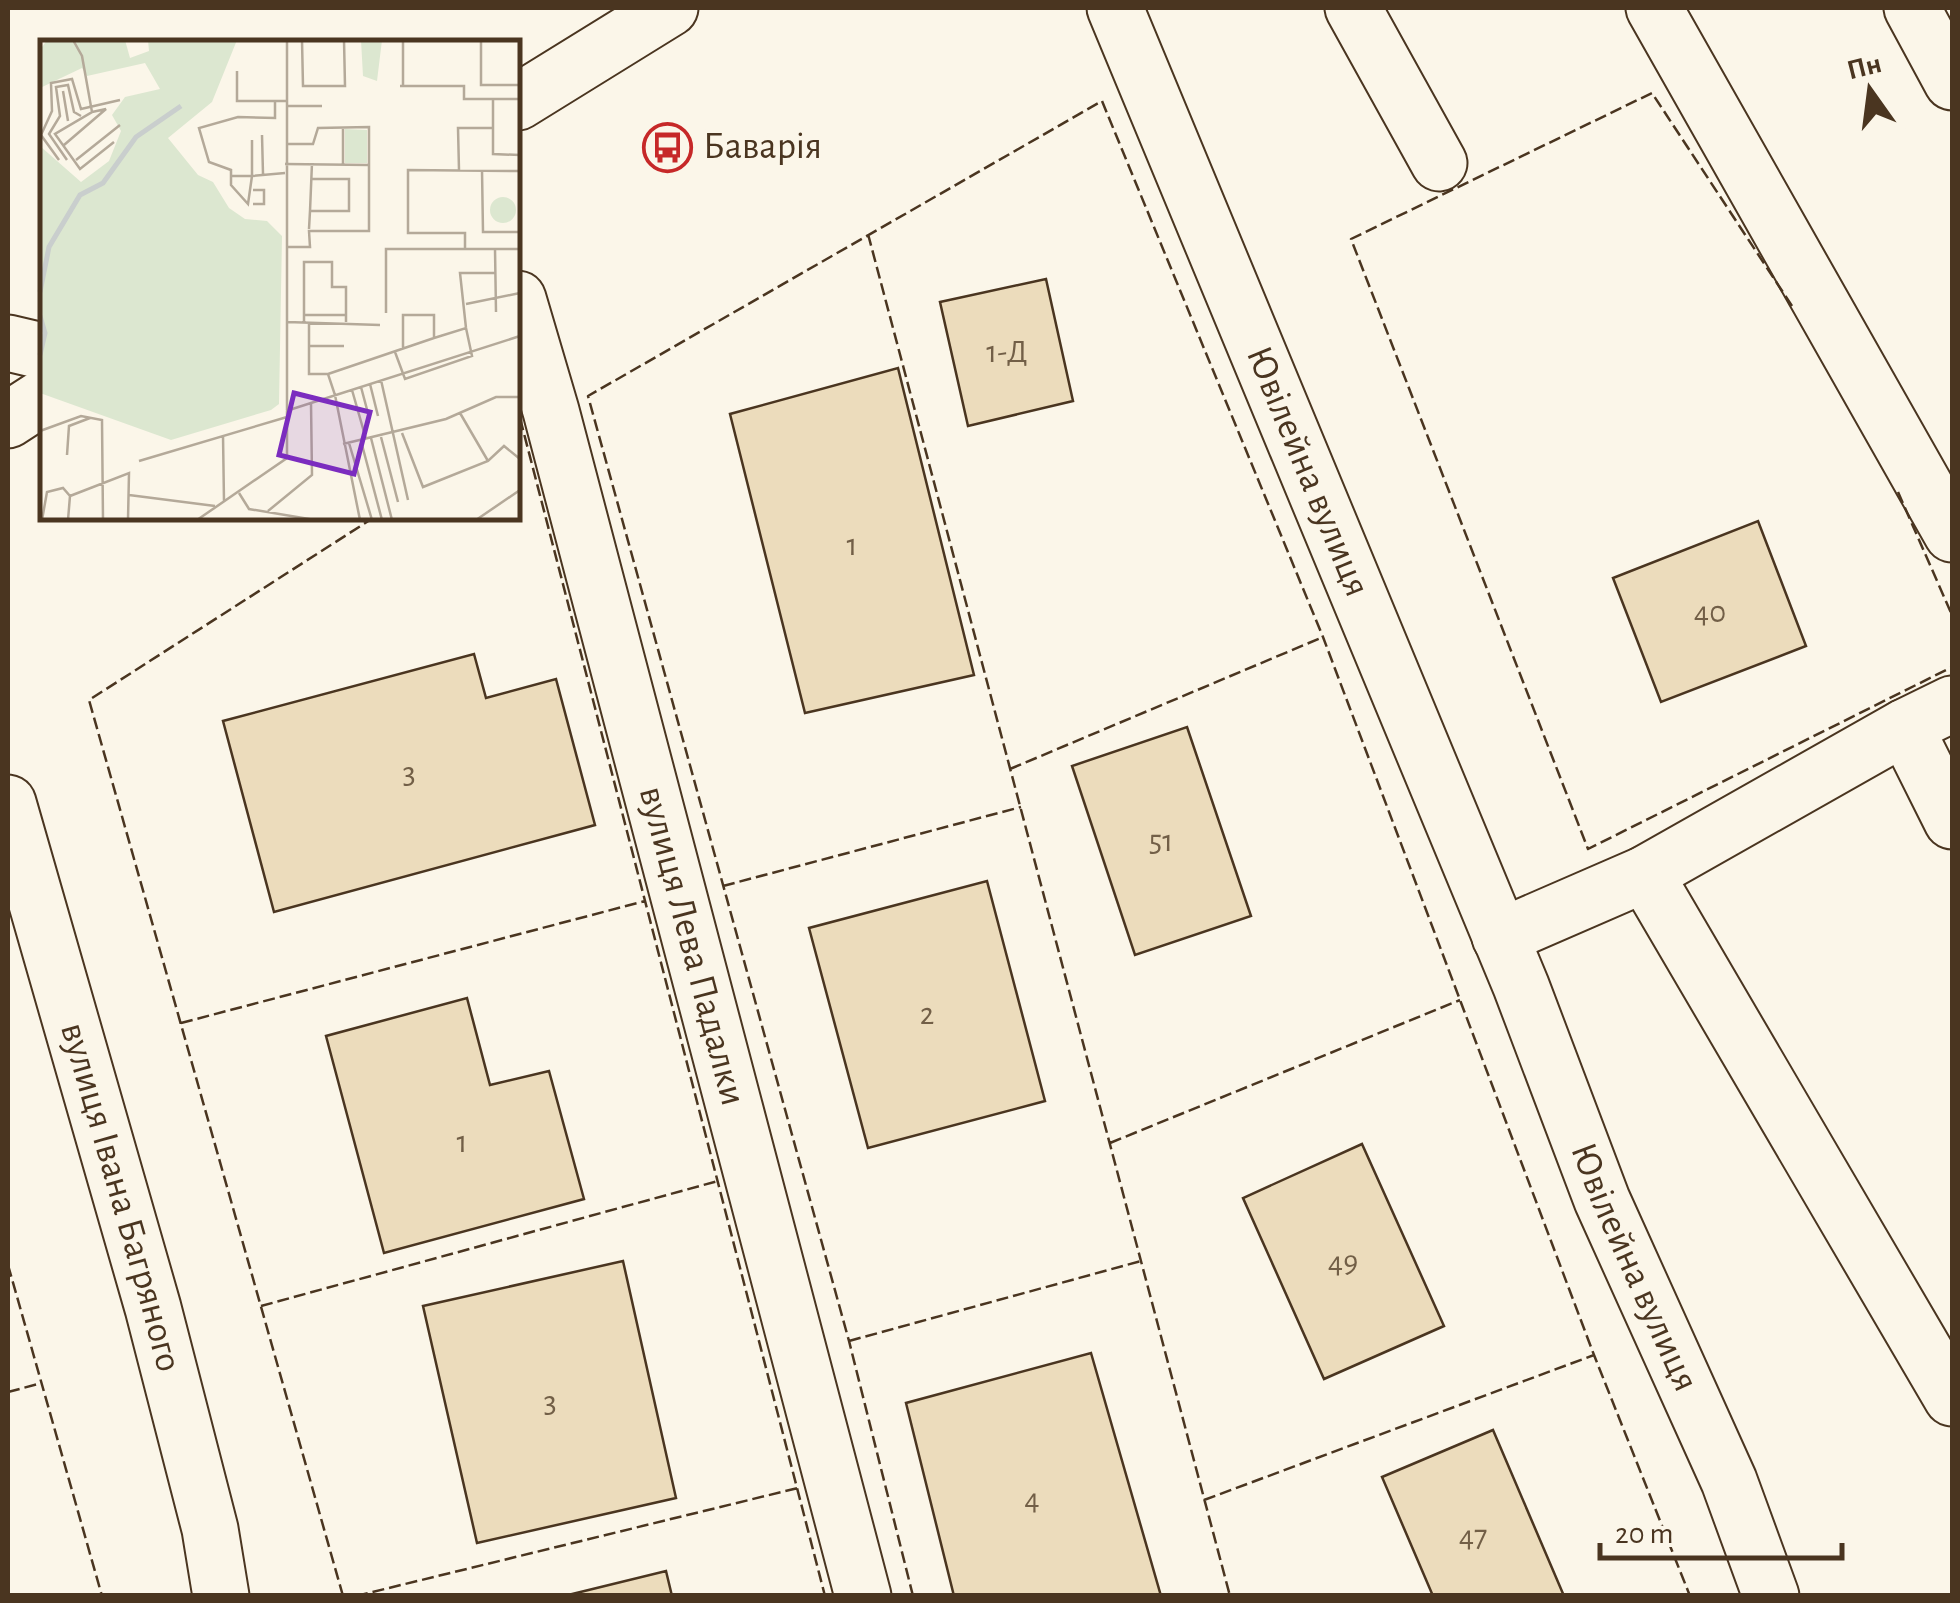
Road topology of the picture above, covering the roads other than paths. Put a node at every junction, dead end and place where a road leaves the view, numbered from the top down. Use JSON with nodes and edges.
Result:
{"nodes":[{"id":1,"x":670,"y":8,"type":"edge"},
{"id":2,"x":1115,"y":8,"type":"edge"},
{"id":3,"x":1354,"y":8,"type":"edge"},
{"id":4,"x":1654,"y":8,"type":"edge"},
{"id":5,"x":1912,"y":8,"type":"edge"},
{"id":6,"x":1952,"y":82,"type":"edge"},
{"id":7,"x":520,"y":101,"type":"edge"},
{"id":8,"x":1439,"y":163,"type":"dead end"},
{"id":9,"x":520,"y":306,"type":"edge"},
{"id":10,"x":8,"y":343,"type":"edge"},
{"id":11,"x":40,"y":351,"type":"edge"},
{"id":12,"x":40,"y":399,"type":"edge"},
{"id":13,"x":8,"y":420,"type":"edge"},
{"id":14,"x":1952,"y":534,"type":"edge"},
{"id":15,"x":1929,"y":715,"type":"edge"},
{"id":16,"x":8,"y":803,"type":"edge"},
{"id":17,"x":1952,"y":822,"type":"edge"},
{"id":18,"x":1645,"y":874,"type":"junction"},
{"id":19,"x":1500,"y":938,"type":"junction"},
{"id":20,"x":1952,"y":1398,"type":"edge"},
{"id":21,"x":221,"y":1596,"type":"edge"},
{"id":22,"x":863,"y":1596,"type":"edge"},
{"id":23,"x":1771,"y":1596,"type":"edge"}],
"edges":[{"from":1,"to":7,"type":"street"},
{"from":2,"to":19,"type":"street","name":"Ювілейна вулиця"},
{"from":3,"to":8,"type":"street"},
{"from":4,"to":14,"type":"street"},
{"from":5,"to":6,"type":"street"},
{"from":9,"to":22,"type":"street","name":"вулиця Лева Падалки"},
{"from":10,"to":11,"type":"street"},
{"from":12,"to":13,"type":"street"},
{"from":15,"to":17,"type":"street"},
{"from":15,"to":18,"type":"street"},
{"from":16,"to":21,"type":"street","name":"вулиця Івана Багряного"},
{"from":18,"to":19,"type":"street"},
{"from":18,"to":20,"type":"street"},
{"from":19,"to":23,"type":"street","name":"Ювілейна вулиця"}]}
